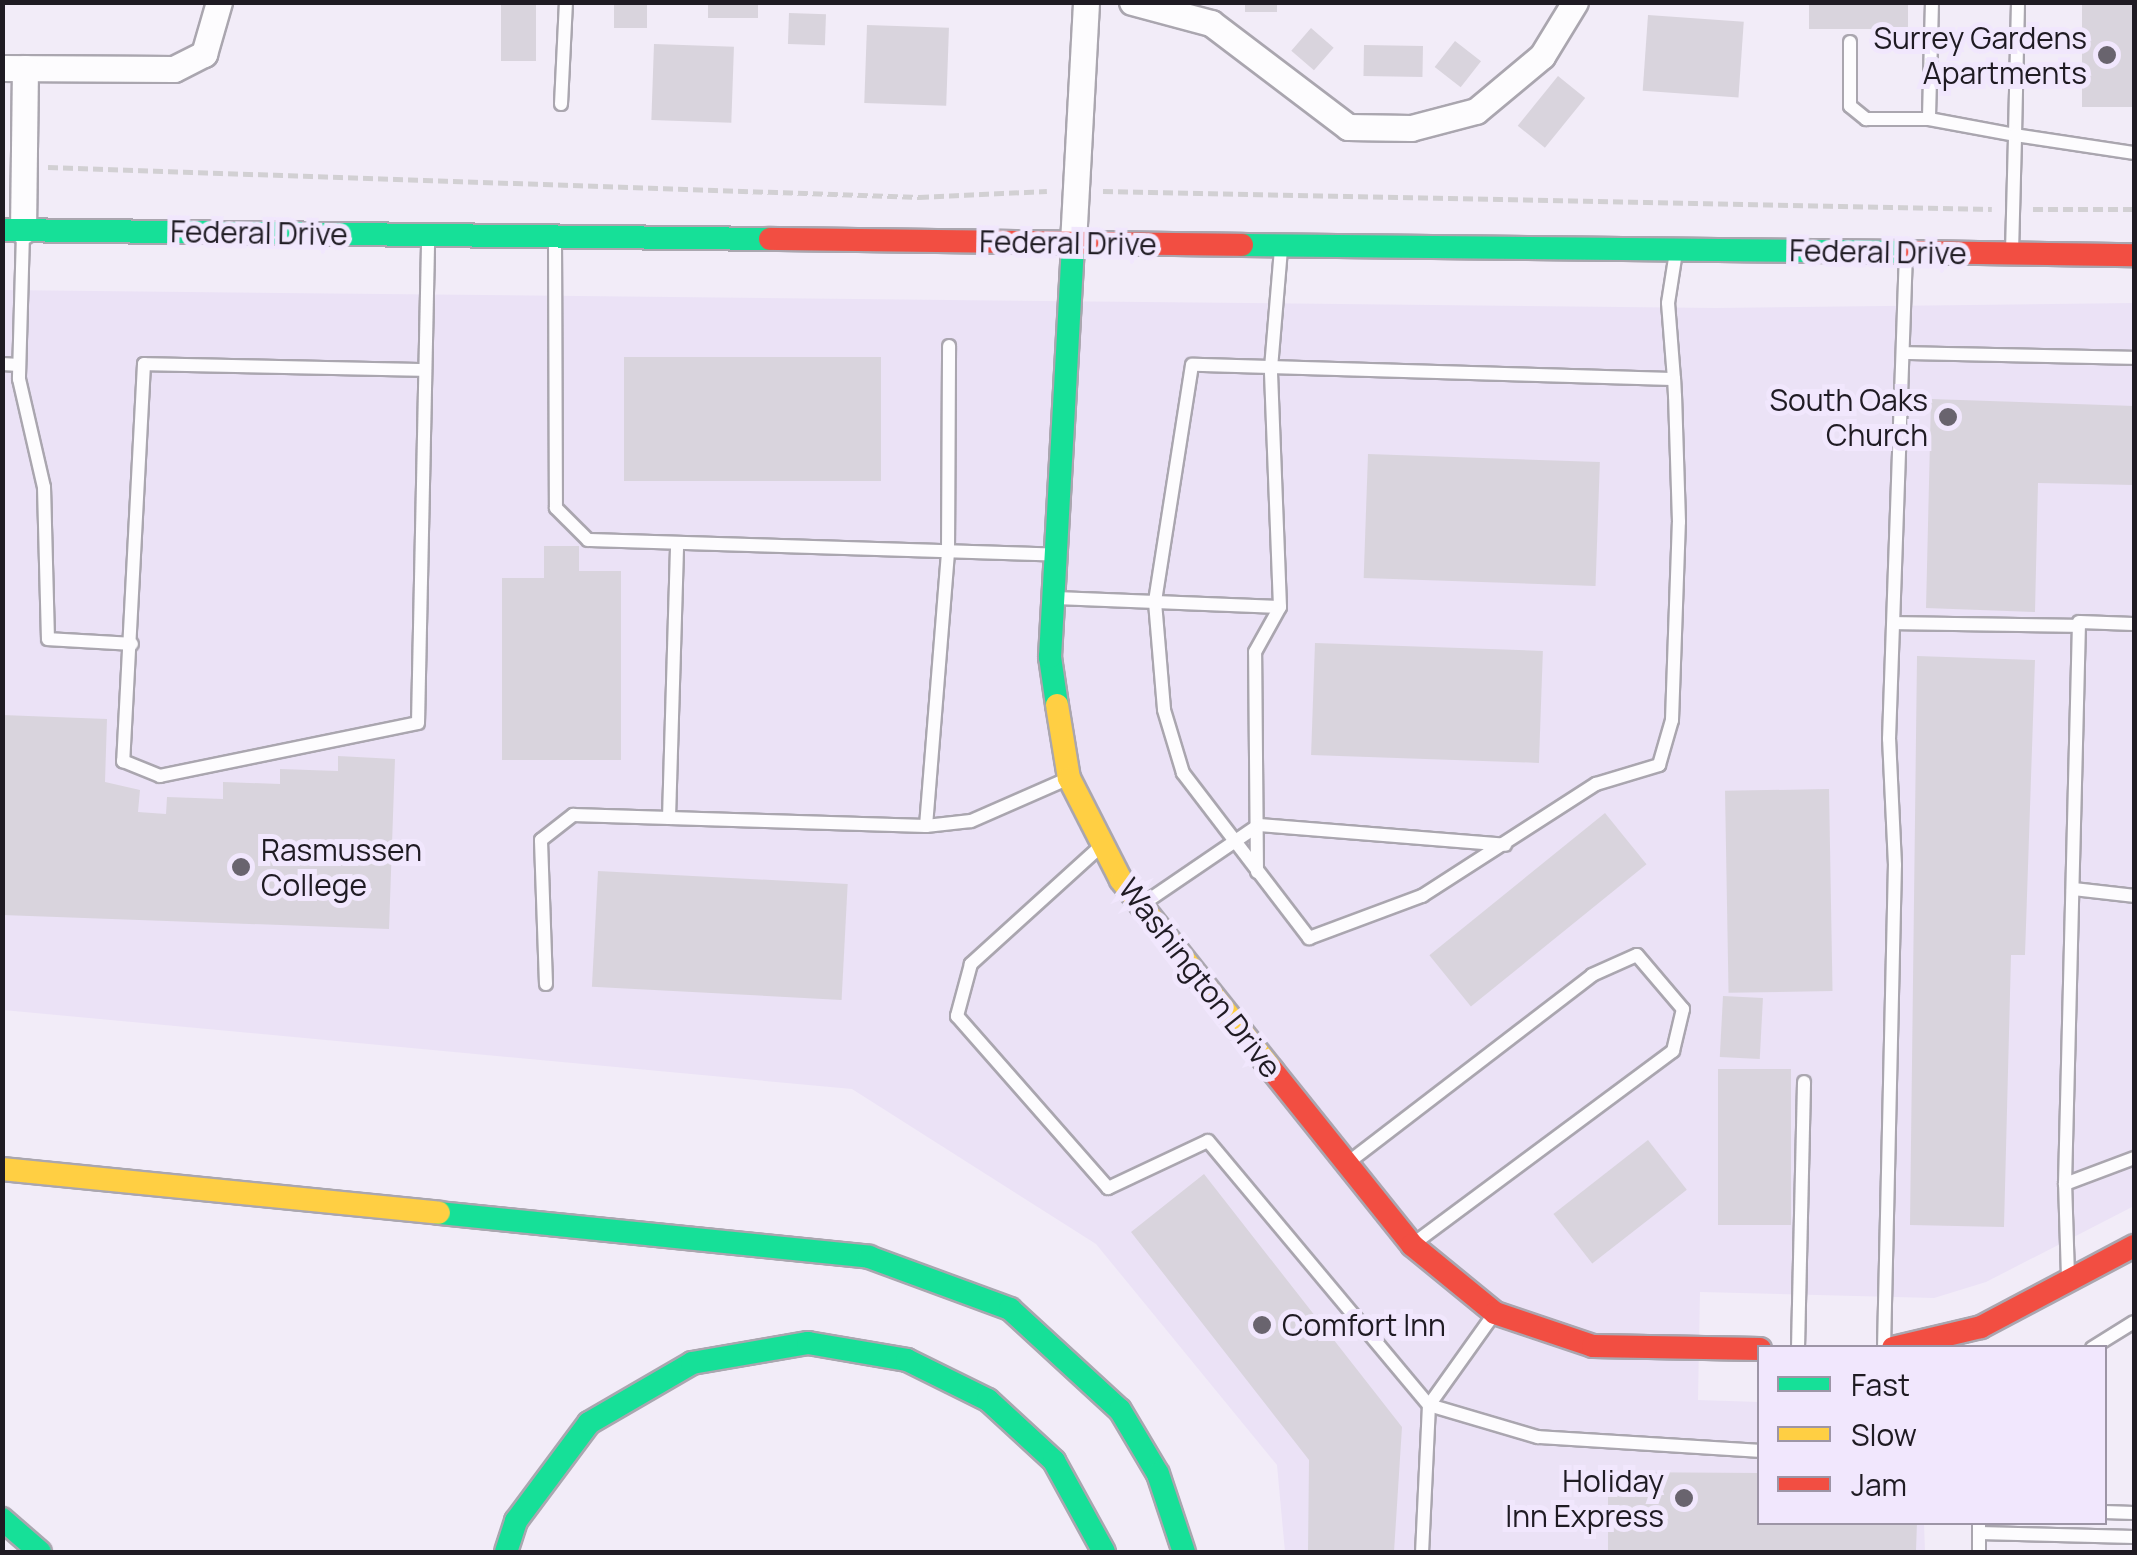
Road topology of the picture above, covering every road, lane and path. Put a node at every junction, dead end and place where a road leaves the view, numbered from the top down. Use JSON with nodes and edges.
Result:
{"nodes":[{"id":1,"x":220,"y":2,"type":"edge"},
{"id":2,"x":566,"y":2,"type":"edge"},
{"id":3,"x":1086,"y":2,"type":"edge"},
{"id":4,"x":1132,"y":2,"type":"edge"},
{"id":5,"x":1576,"y":2,"type":"edge"},
{"id":6,"x":1932,"y":2,"type":"edge"},
{"id":7,"x":2018,"y":2,"type":"edge"},
{"id":8,"x":1850,"y":42,"type":"dead end"},
{"id":9,"x":14,"y":68,"type":"edge"},
{"id":10,"x":562,"y":104,"type":"dead end"},
{"id":11,"x":1930,"y":120,"type":"junction"},
{"id":12,"x":2015,"y":135,"type":"junction"},
{"id":13,"x":2134,"y":152,"type":"edge"},
{"id":14,"x":13,"y":230,"type":"edge"},
{"id":15,"x":428,"y":236,"type":"junction"},
{"id":16,"x":556,"y":237,"type":"junction"},
{"id":17,"x":1073,"y":243,"type":"junction"},
{"id":18,"x":1282,"y":246,"type":"junction"},
{"id":19,"x":1677,"y":250,"type":"junction"},
{"id":20,"x":1906,"y":253,"type":"junction"},
{"id":21,"x":2012,"y":254,"type":"junction"},
{"id":22,"x":2134,"y":255,"type":"edge"},
{"id":23,"x":949,"y":346,"type":"dead end"},
{"id":24,"x":1904,"y":353,"type":"junction"},
{"id":25,"x":2134,"y":358,"type":"edge"},
{"id":26,"x":2,"y":364,"type":"edge"},
{"id":27,"x":19,"y":365,"type":"junction"},
{"id":28,"x":1270,"y":368,"type":"junction"},
{"id":29,"x":425,"y":370,"type":"junction"},
{"id":30,"x":1674,"y":379,"type":"junction"},
{"id":31,"x":677,"y":543,"type":"junction"},
{"id":32,"x":948,"y":551,"type":"junction"},
{"id":33,"x":1056,"y":554,"type":"junction"},
{"id":34,"x":1053,"y":598,"type":"junction"},
{"id":35,"x":1155,"y":602,"type":"junction"},
{"id":36,"x":1280,"y":607,"type":"junction"},
{"id":37,"x":1895,"y":623,"type":"junction"},
{"id":38,"x":2134,"y":624,"type":"edge"},
{"id":39,"x":2079,"y":626,"type":"junction"},
{"id":40,"x":132,"y":644,"type":"junction"},
{"id":41,"x":1069,"y":778,"type":"junction"},
{"id":42,"x":669,"y":818,"type":"junction"},
{"id":43,"x":1260,"y":824,"type":"junction"},
{"id":44,"x":926,"y":826,"type":"junction"},
{"id":45,"x":1232,"y":840,"type":"junction"},
{"id":46,"x":1103,"y":844,"type":"junction"},
{"id":47,"x":1505,"y":845,"type":"junction"},
{"id":48,"x":1257,"y":872,"type":"junction"},
{"id":49,"x":2072,"y":889,"type":"junction"},
{"id":50,"x":2134,"y":896,"type":"edge"},
{"id":51,"x":1141,"y":905,"type":"junction"},
{"id":52,"x":546,"y":984,"type":"dead end"},
{"id":53,"x":1804,"y":1082,"type":"dead end"},
{"id":54,"x":2134,"y":1158,"type":"edge"},
{"id":55,"x":1347,"y":1163,"type":"junction"},
{"id":56,"x":2,"y":1169,"type":"edge"},
{"id":57,"x":2065,"y":1184,"type":"junction"},
{"id":58,"x":1412,"y":1244,"type":"junction"},
{"id":59,"x":2134,"y":1246,"type":"edge"},
{"id":60,"x":2068,"y":1281,"type":"junction"},
{"id":61,"x":1494,"y":1313,"type":"junction"},
{"id":62,"x":2134,"y":1322,"type":"edge"},
{"id":63,"x":1981,"y":1337,"type":"edge"},
{"id":64,"x":1798,"y":1345,"type":"edge"},
{"id":65,"x":1884,"y":1345,"type":"edge"},
{"id":66,"x":1917,"y":1345,"type":"edge"},
{"id":67,"x":2097,"y":1345,"type":"edge"},
{"id":68,"x":1757,"y":1349,"type":"edge"},
{"id":69,"x":1429,"y":1405,"type":"junction"},
{"id":70,"x":1757,"y":1451,"type":"edge"},
{"id":71,"x":2107,"y":1512,"type":"edge"},
{"id":72,"x":2134,"y":1513,"type":"edge"},
{"id":73,"x":2,"y":1519,"type":"edge"},
{"id":74,"x":1979,"y":1528,"type":"edge"},
{"id":75,"x":2057,"y":1536,"type":"junction"},
{"id":76,"x":2134,"y":1537,"type":"edge"},
{"id":77,"x":40,"y":1552,"type":"edge"},
{"id":78,"x":506,"y":1552,"type":"edge"},
{"id":79,"x":1104,"y":1552,"type":"edge"},
{"id":80,"x":1184,"y":1552,"type":"edge"},
{"id":81,"x":1422,"y":1552,"type":"edge"},
{"id":82,"x":1979,"y":1552,"type":"edge"},
{"id":83,"x":2056,"y":1552,"type":"edge"}],
"edges":[{"from":1,"to":9,"type":"street"},
{"from":2,"to":10,"type":"lane"},
{"from":3,"to":17,"type":"street"},
{"from":4,"to":5,"type":"street"},
{"from":6,"to":11,"type":"lane"},
{"from":7,"to":12,"type":"lane"},
{"from":8,"to":11,"type":"lane"},
{"from":9,"to":14,"type":"street"},
{"from":11,"to":12,"type":"lane"},
{"from":12,"to":13,"type":"lane"},
{"from":12,"to":21,"type":"lane"},
{"from":14,"to":15,"type":"main road","name":"Federal Drive"},
{"from":14,"to":27,"type":"lane"},
{"from":15,"to":16,"type":"main road","name":"Federal Drive"},
{"from":15,"to":29,"type":"lane"},
{"from":16,"to":17,"type":"main road","name":"Federal Drive"},
{"from":16,"to":31,"type":"lane"},
{"from":17,"to":18,"type":"main road","name":"Federal Drive"},
{"from":17,"to":33,"type":"main road","name":"Washington Drive"},
{"from":18,"to":19,"type":"main road","name":"Federal Drive"},
{"from":18,"to":28,"type":"lane"},
{"from":19,"to":20,"type":"main road","name":"Federal Drive"},
{"from":19,"to":30,"type":"lane"},
{"from":20,"to":21,"type":"main road","name":"Federal Drive"},
{"from":20,"to":24,"type":"lane"},
{"from":21,"to":22,"type":"main road","name":"Federal Drive"},
{"from":23,"to":32,"type":"lane"},
{"from":24,"to":25,"type":"lane"},
{"from":24,"to":37,"type":"lane"},
{"from":26,"to":27,"type":"lane"},
{"from":27,"to":40,"type":"lane"},
{"from":28,"to":30,"type":"lane"},
{"from":28,"to":35,"type":"lane"},
{"from":28,"to":36,"type":"lane"},
{"from":29,"to":40,"type":"lane"},
{"from":29,"to":40,"type":"lane"},
{"from":30,"to":47,"type":"lane"},
{"from":31,"to":32,"type":"lane"},
{"from":31,"to":42,"type":"lane"},
{"from":32,"to":33,"type":"lane"},
{"from":32,"to":44,"type":"lane"},
{"from":33,"to":34,"type":"main road","name":"Washington Drive"},
{"from":34,"to":35,"type":"lane"},
{"from":34,"to":41,"type":"main road","name":"Washington Drive"},
{"from":35,"to":36,"type":"lane"},
{"from":35,"to":45,"type":"lane"},
{"from":36,"to":43,"type":"lane"},
{"from":37,"to":39,"type":"lane"},
{"from":37,"to":65,"type":"lane"},
{"from":38,"to":39,"type":"lane"},
{"from":39,"to":49,"type":"lane"},
{"from":41,"to":44,"type":"lane"},
{"from":41,"to":46,"type":"main road","name":"Washington Drive"},
{"from":42,"to":44,"type":"lane"},
{"from":42,"to":52,"type":"lane"},
{"from":43,"to":45,"type":"lane"},
{"from":43,"to":47,"type":"lane"},
{"from":43,"to":48,"type":"lane"},
{"from":45,"to":48,"type":"lane"},
{"from":45,"to":51,"type":"lane"},
{"from":46,"to":51,"type":"main road","name":"Washington Drive"},
{"from":46,"to":69,"type":"lane"},
{"from":47,"to":48,"type":"lane"},
{"from":49,"to":50,"type":"lane"},
{"from":49,"to":57,"type":"lane"},
{"from":51,"to":55,"type":"main road","name":"Washington Drive"},
{"from":53,"to":64,"type":"lane"},
{"from":54,"to":57,"type":"lane"},
{"from":55,"to":58,"type":"main road","name":"Washington Drive"},
{"from":55,"to":58,"type":"lane"},
{"from":56,"to":80,"type":"main road"},
{"from":57,"to":60,"type":"lane"},
{"from":58,"to":61,"type":"main road","name":"Washington Drive"},
{"from":59,"to":60,"type":"main road"},
{"from":60,"to":63,"type":"main road"},
{"from":61,"to":68,"type":"main road","name":"Washington Drive"},
{"from":61,"to":69,"type":"lane"},
{"from":62,"to":67,"type":"lane"},
{"from":63,"to":66,"type":"main road"},
{"from":69,"to":70,"type":"lane"},
{"from":69,"to":81,"type":"lane"},
{"from":71,"to":72,"type":"lane"},
{"from":73,"to":77,"type":"main road"},
{"from":74,"to":75,"type":"lane"},
{"from":74,"to":82,"type":"lane"},
{"from":75,"to":76,"type":"lane"},
{"from":75,"to":83,"type":"lane"},
{"from":78,"to":79,"type":"main road"}]}
